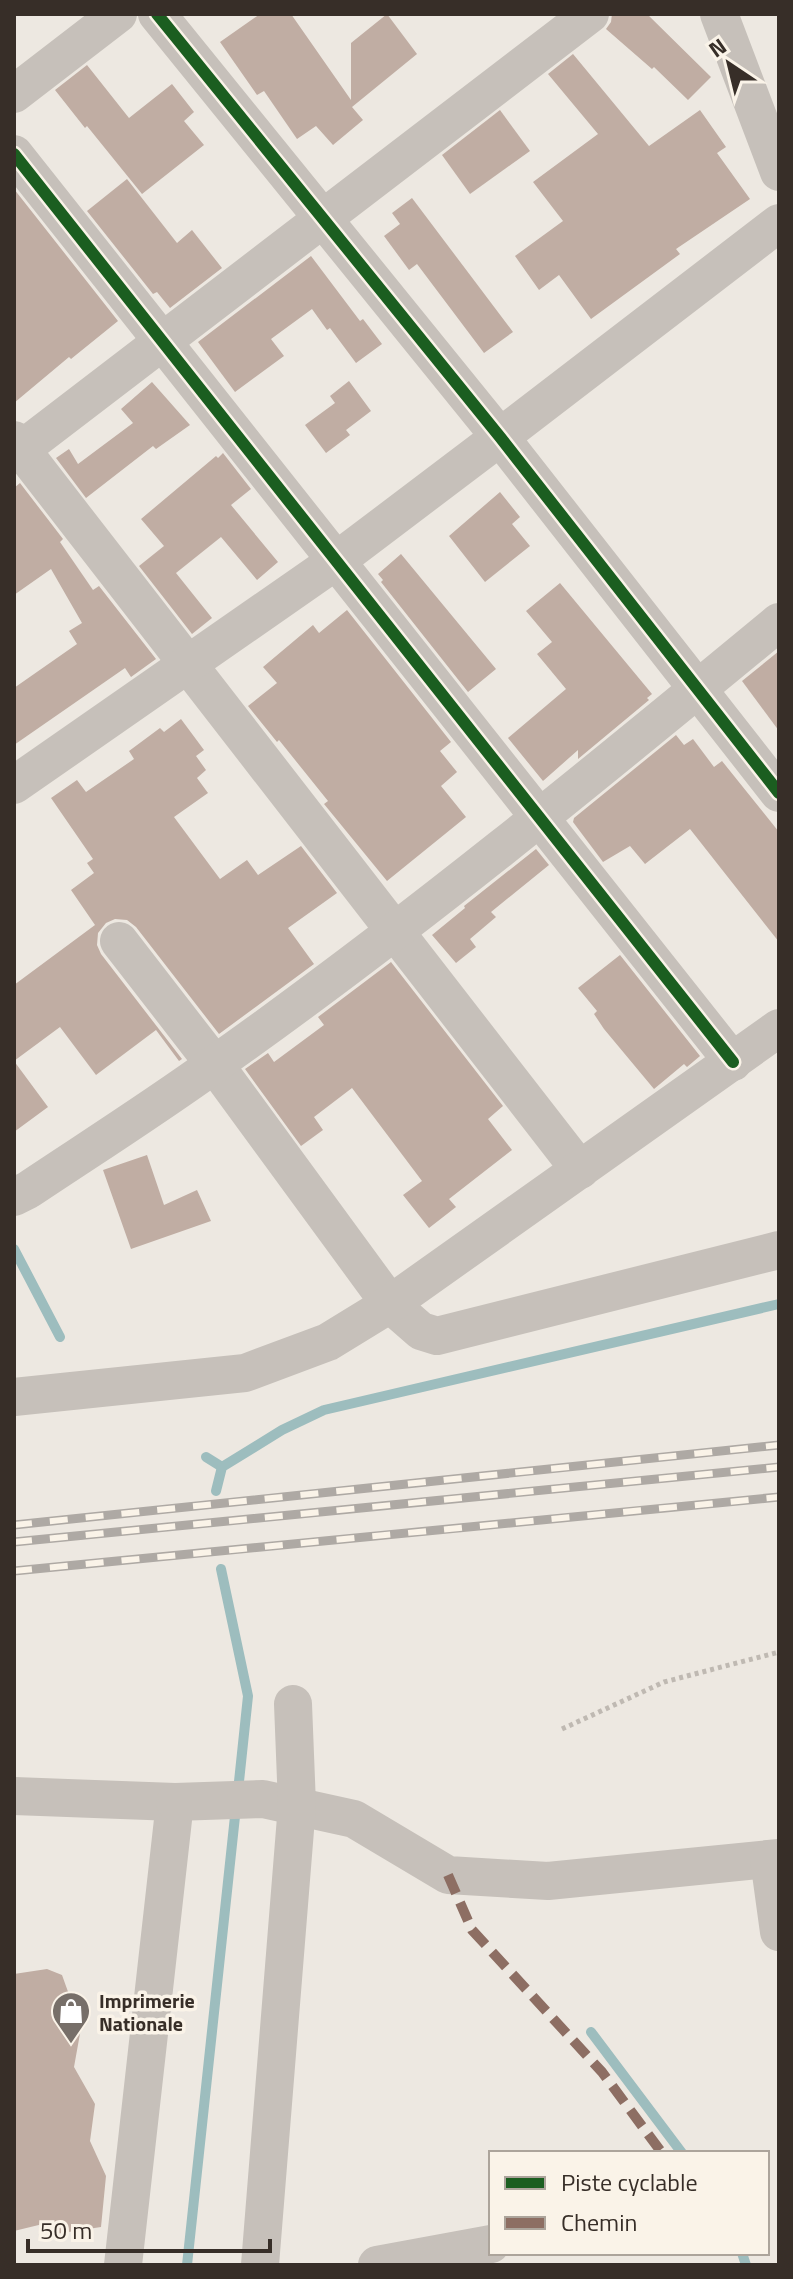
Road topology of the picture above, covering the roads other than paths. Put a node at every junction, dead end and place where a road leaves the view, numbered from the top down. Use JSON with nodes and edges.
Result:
{"nodes":[{"id":1,"x":118,"y":14,"type":"edge"},
{"id":2,"x":157,"y":14,"type":"edge"},
{"id":3,"x":590,"y":14,"type":"edge"},
{"id":4,"x":719,"y":14,"type":"edge"},
{"id":5,"x":14,"y":94,"type":"edge"},
{"id":6,"x":14,"y":154,"type":"edge"},
{"id":7,"x":779,"y":172,"type":"edge"},
{"id":8,"x":323,"y":219,"type":"junction"},
{"id":9,"x":779,"y":223,"type":"edge"},
{"id":10,"x":162,"y":342,"type":"junction"},
{"id":11,"x":500,"y":437,"type":"junction"},
{"id":12,"x":17,"y":448,"type":"edge"},
{"id":13,"x":336,"y":561,"type":"junction"},
{"id":14,"x":779,"y":622,"type":"edge"},
{"id":15,"x":189,"y":665,"type":"junction"},
{"id":16,"x":698,"y":689,"type":"junction"},
{"id":17,"x":14,"y":785,"type":"edge"},
{"id":18,"x":779,"y":793,"type":"edge"},
{"id":19,"x":539,"y":817,"type":"junction"},
{"id":20,"x":395,"y":930,"type":"junction"},
{"id":21,"x":119,"y":941,"type":"dead end"},
{"id":22,"x":779,"y":1028,"type":"edge"},
{"id":23,"x":733,"y":1062,"type":"junction"},
{"id":24,"x":215,"y":1065,"type":"junction"},
{"id":25,"x":580,"y":1170,"type":"junction"},
{"id":26,"x":19,"y":1185,"type":"edge"},
{"id":27,"x":779,"y":1250,"type":"edge"},
{"id":28,"x":390,"y":1304,"type":"junction"},
{"id":29,"x":14,"y":1397,"type":"edge"},
{"id":30,"x":293,"y":1704,"type":"dead end"},
{"id":31,"x":14,"y":1796,"type":"edge"},
{"id":32,"x":192,"y":1802,"type":"junction"},
{"id":33,"x":280,"y":1802,"type":"junction"},
{"id":34,"x":774,"y":1859,"type":"edge"},
{"id":35,"x":779,"y":1932,"type":"edge"},
{"id":36,"x":482,"y":2252,"type":"edge"},
{"id":37,"x":123,"y":2265,"type":"edge"},
{"id":38,"x":260,"y":2265,"type":"edge"},
{"id":39,"x":377,"y":2265,"type":"edge"}],
"edges":[{"from":1,"to":5,"type":"street"},
{"from":2,"to":8,"type":"street"},
{"from":3,"to":8,"type":"street"},
{"from":4,"to":7,"type":"street"},
{"from":6,"to":10,"type":"street"},
{"from":8,"to":10,"type":"street"},
{"from":8,"to":11,"type":"street"},
{"from":9,"to":11,"type":"street"},
{"from":10,"to":12,"type":"street"},
{"from":10,"to":13,"type":"street"},
{"from":11,"to":13,"type":"street"},
{"from":11,"to":16,"type":"street"},
{"from":12,"to":15,"type":"street"},
{"from":13,"to":15,"type":"street"},
{"from":13,"to":19,"type":"street"},
{"from":14,"to":16,"type":"street"},
{"from":15,"to":17,"type":"street"},
{"from":15,"to":20,"type":"street"},
{"from":16,"to":18,"type":"street"},
{"from":16,"to":19,"type":"street"},
{"from":19,"to":20,"type":"street"},
{"from":19,"to":23,"type":"street"},
{"from":20,"to":24,"type":"street"},
{"from":20,"to":25,"type":"street"},
{"from":21,"to":24,"type":"street"},
{"from":22,"to":23,"type":"street"},
{"from":23,"to":25,"type":"street"},
{"from":24,"to":26,"type":"street"},
{"from":24,"to":28,"type":"street"},
{"from":25,"to":28,"type":"street"},
{"from":27,"to":28,"type":"street"},
{"from":28,"to":29,"type":"street"},
{"from":30,"to":33,"type":"street"},
{"from":31,"to":32,"type":"street"},
{"from":32,"to":33,"type":"street"},
{"from":32,"to":37,"type":"street"},
{"from":33,"to":34,"type":"street"},
{"from":33,"to":38,"type":"street"},
{"from":34,"to":35,"type":"street"},
{"from":36,"to":39,"type":"street"}]}
